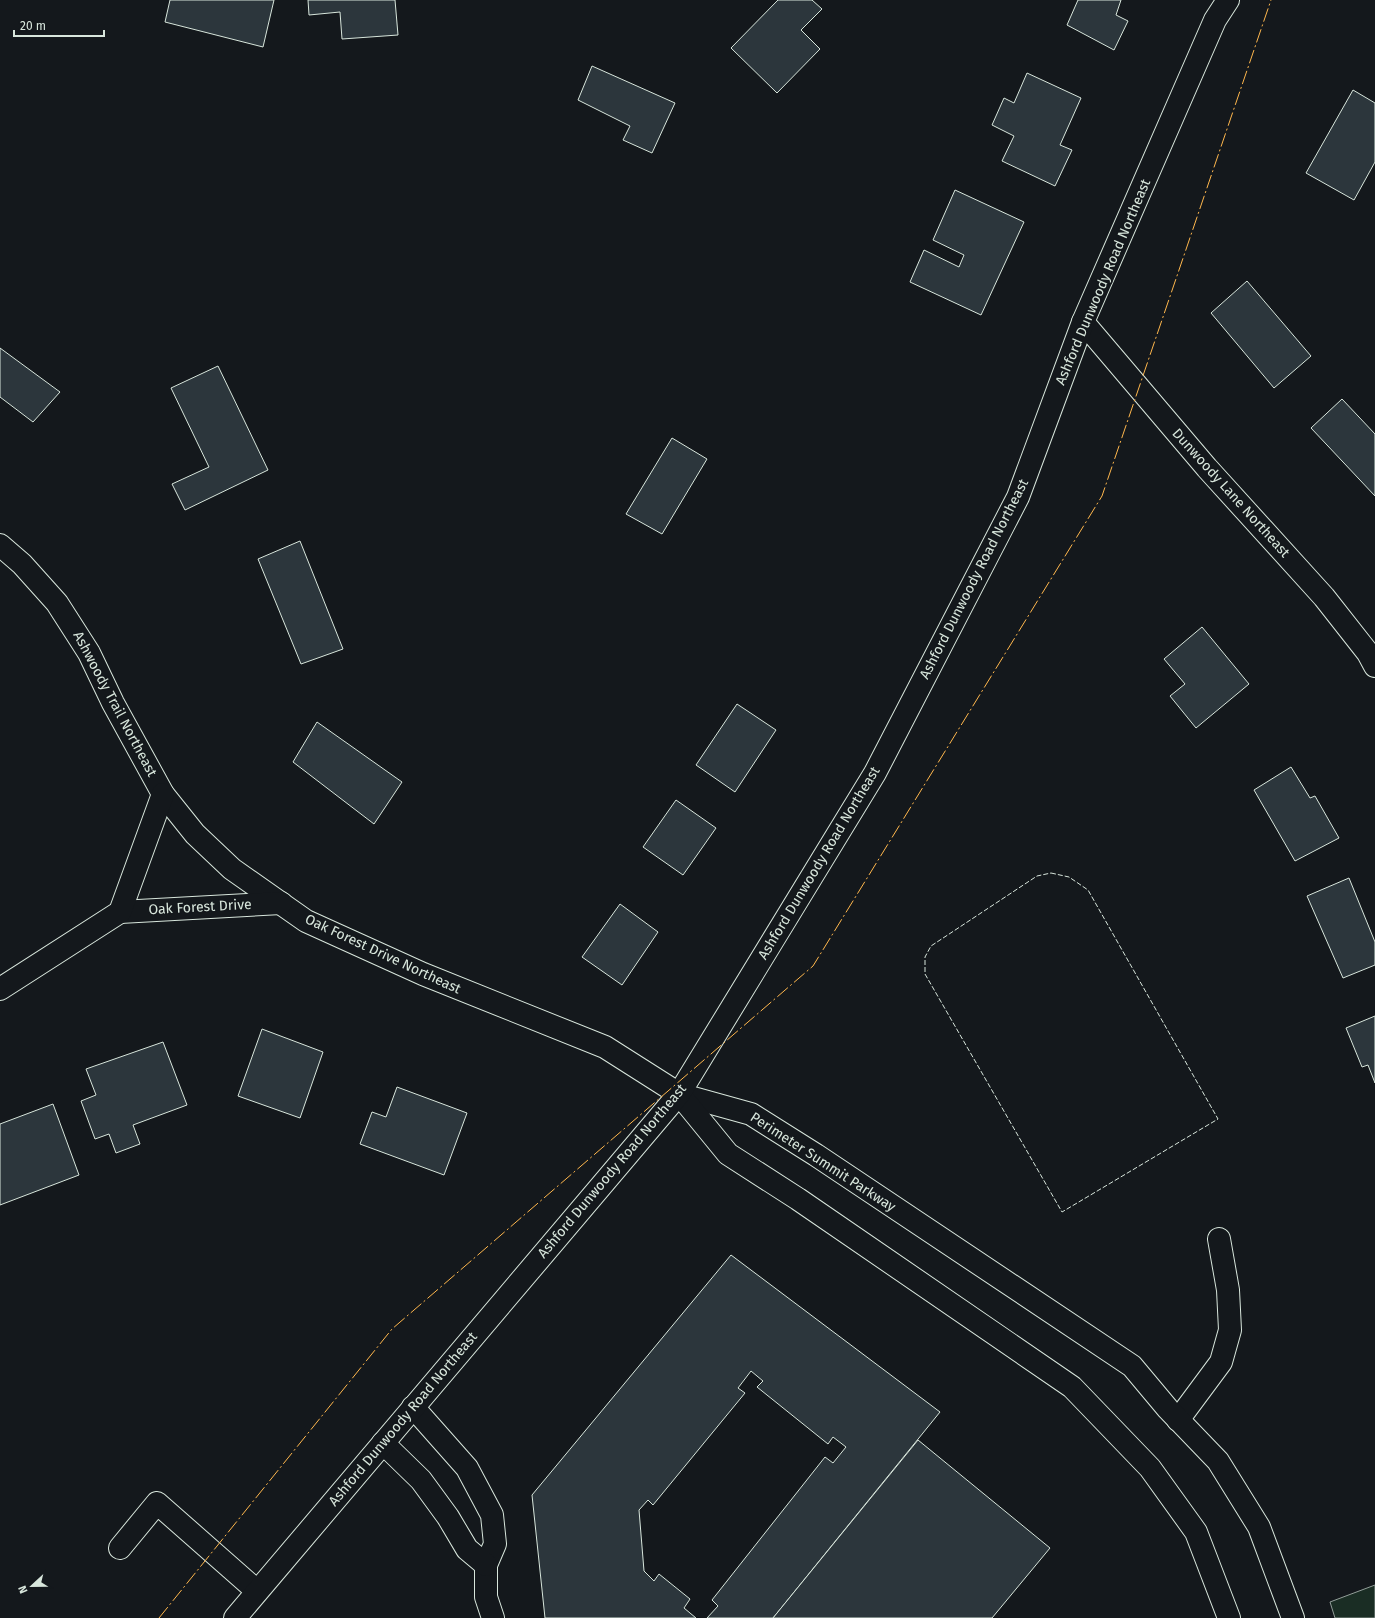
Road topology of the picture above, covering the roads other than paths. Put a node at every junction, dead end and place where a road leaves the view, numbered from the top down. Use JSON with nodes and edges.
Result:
{"nodes":[{"id":1,"x":1228,"y":0,"type":"edge"},
{"id":2,"x":1083,"y":322,"type":"junction"},
{"id":3,"x":0,"y":545,"type":"edge"},
{"id":4,"x":1375,"y":666,"type":"edge"},
{"id":5,"x":163,"y":794,"type":"junction"},
{"id":6,"x":281,"y":903,"type":"junction"},
{"id":7,"x":120,"y":912,"type":"junction"},
{"id":8,"x":0,"y":989,"type":"edge"},
{"id":9,"x":678,"y":1094,"type":"junction"},
{"id":10,"x":1219,"y":1239,"type":"dead end"},
{"id":11,"x":413,"y":1408,"type":"junction"},
{"id":12,"x":1178,"y":1420,"type":"junction"},
{"id":13,"x":383,"y":1443,"type":"junction"},
{"id":14,"x":120,"y":1548,"type":"dead end"},
{"id":15,"x":486,"y":1565,"type":"junction"},
{"id":16,"x":257,"y":1591,"type":"junction"},
{"id":17,"x":235,"y":1618,"type":"edge"},
{"id":18,"x":493,"y":1618,"type":"edge"},
{"id":19,"x":1229,"y":1618,"type":"edge"},
{"id":20,"x":1293,"y":1618,"type":"edge"}],
"edges":[{"from":1,"to":2,"type":"main road","name":"Ashford Dunwoody Road Northeast"},
{"from":2,"to":4,"type":"main road","name":"Dunwoody Lane Northeast"},
{"from":2,"to":9,"type":"main road","name":"Ashford Dunwoody Road Northeast"},
{"from":3,"to":5,"type":"main road","name":"Ashwoody Trail Northeast"},
{"from":5,"to":6,"type":"main road","name":"Oak Forest Drive Northeast"},
{"from":5,"to":7,"type":"main road"},
{"from":6,"to":7,"type":"main road","name":"Oak Forest Drive"},
{"from":6,"to":9,"type":"main road","name":"Oak Forest Drive Northeast"},
{"from":7,"to":8,"type":"main road"},
{"from":9,"to":11,"type":"main road","name":"Ashford Dunwoody Road Northeast"},
{"from":9,"to":12,"type":"main road","name":"Perimeter Summit Parkway"},
{"from":9,"to":19,"type":"main road"},
{"from":10,"to":12,"type":"main road"},
{"from":11,"to":13,"type":"main road","name":"Ashford Dunwoody Road Northeast"},
{"from":11,"to":15,"type":"main road"},
{"from":12,"to":20,"type":"main road","name":"Perimeter Summit Parkway"},
{"from":13,"to":15,"type":"main road"},
{"from":13,"to":16,"type":"main road","name":"Ashford Dunwoody Road Northeast"},
{"from":14,"to":16,"type":"main road"},
{"from":15,"to":18,"type":"main road"},
{"from":16,"to":17,"type":"main road","name":"Ashford Dunwoody Road Northeast"}]}
